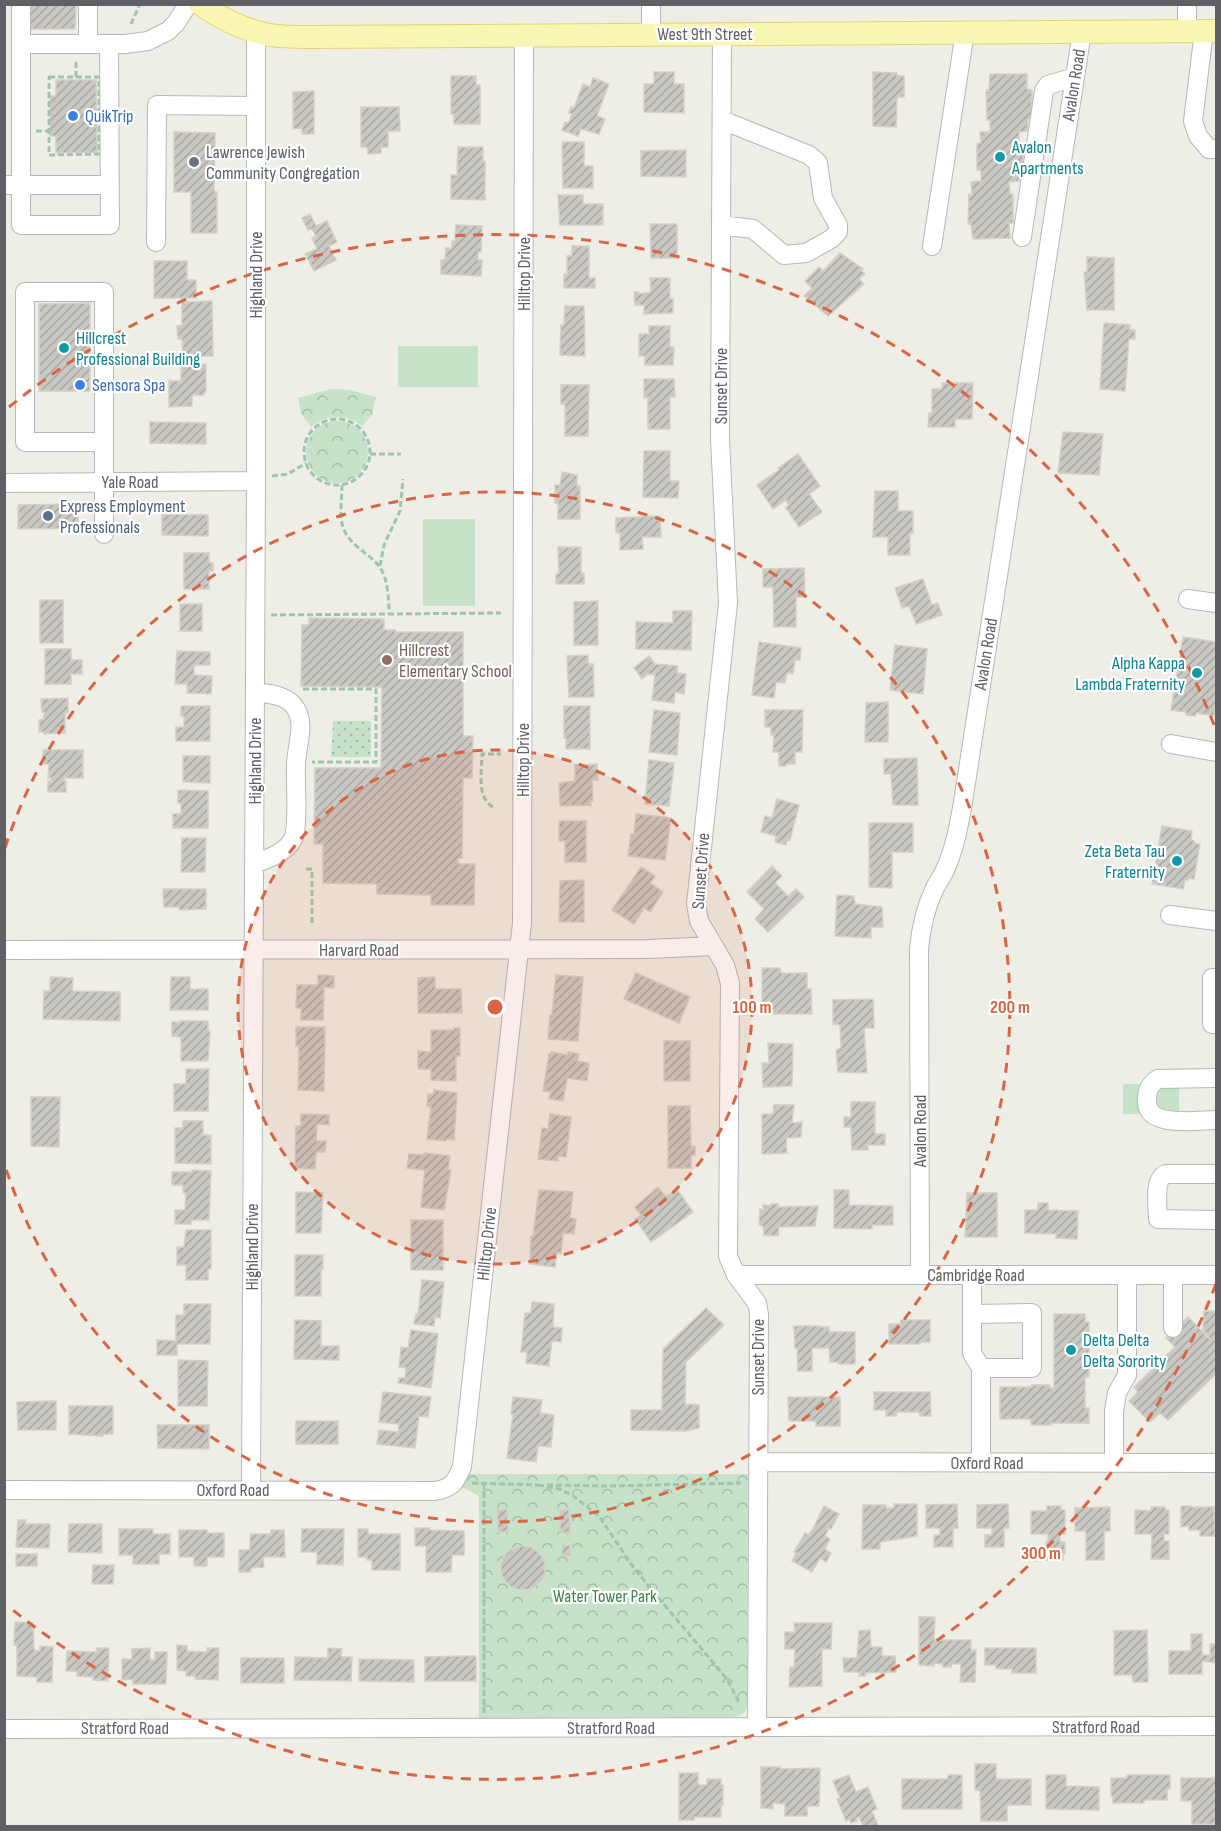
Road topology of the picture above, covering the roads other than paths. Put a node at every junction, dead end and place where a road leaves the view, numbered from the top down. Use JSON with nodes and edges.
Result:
{"nodes":[{"id":1,"x":21,"y":4,"type":"edge"},
{"id":2,"x":88,"y":4,"type":"edge"},
{"id":3,"x":651,"y":4,"type":"edge"},
{"id":4,"x":1187,"y":4,"type":"edge"},
{"id":5,"x":199,"y":5,"type":"edge"},
{"id":6,"x":1202,"y":31,"type":"edge"},
{"id":7,"x":256,"y":32,"type":"junction"},
{"id":8,"x":965,"y":32,"type":"junction"},
{"id":9,"x":1082,"y":32,"type":"junction"},
{"id":10,"x":722,"y":34,"type":"junction"},
{"id":11,"x":651,"y":35,"type":"junction"},
{"id":12,"x":524,"y":36,"type":"junction"},
{"id":13,"x":21,"y":44,"type":"junction"},
{"id":14,"x":88,"y":44,"type":"junction"},
{"id":15,"x":109,"y":44,"type":"junction"},
{"id":16,"x":1075,"y":77,"type":"junction"},
{"id":17,"x":256,"y":106,"type":"junction"},
{"id":18,"x":722,"y":120,"type":"junction"},
{"id":19,"x":1216,"y":149,"type":"edge"},
{"id":20,"x":13,"y":185,"type":"edge"},
{"id":21,"x":109,"y":185,"type":"junction"},
{"id":22,"x":721,"y":225,"type":"junction"},
{"id":23,"x":1022,"y":237,"type":"dead end"},
{"id":24,"x":156,"y":242,"type":"dead end"},
{"id":25,"x":932,"y":246,"type":"dead end"},
{"id":26,"x":104,"y":442,"type":"junction"},
{"id":27,"x":262,"y":478,"type":"junction"},
{"id":28,"x":104,"y":482,"type":"junction"},
{"id":29,"x":4,"y":483,"type":"edge"},
{"id":30,"x":104,"y":534,"type":"dead end"},
{"id":31,"x":1188,"y":599,"type":"dead end"},
{"id":32,"x":1216,"y":603,"type":"edge"},
{"id":33,"x":255,"y":692,"type":"junction"},
{"id":34,"x":1171,"y":744,"type":"dead end"},
{"id":35,"x":1216,"y":752,"type":"edge"},
{"id":36,"x":254,"y":864,"type":"junction"},
{"id":37,"x":1170,"y":915,"type":"dead end"},
{"id":38,"x":1216,"y":921,"type":"edge"},
{"id":39,"x":713,"y":946,"type":"junction"},
{"id":40,"x":520,"y":949,"type":"junction"},
{"id":41,"x":4,"y":950,"type":"edge"},
{"id":42,"x":254,"y":951,"type":"junction"},
{"id":43,"x":1216,"y":978,"type":"edge"},
{"id":44,"x":1216,"y":1024,"type":"edge"},
{"id":45,"x":1216,"y":1078,"type":"edge"},
{"id":46,"x":1216,"y":1120,"type":"edge"},
{"id":47,"x":1216,"y":1174,"type":"edge"},
{"id":48,"x":1216,"y":1220,"type":"edge"},
{"id":49,"x":736,"y":1275,"type":"junction"},
{"id":50,"x":920,"y":1275,"type":"junction"},
{"id":51,"x":972,"y":1275,"type":"junction"},
{"id":52,"x":1127,"y":1275,"type":"junction"},
{"id":53,"x":1173,"y":1275,"type":"junction"},
{"id":54,"x":1216,"y":1275,"type":"edge"},
{"id":55,"x":972,"y":1314,"type":"junction"},
{"id":56,"x":1173,"y":1328,"type":"dead end"},
{"id":57,"x":981,"y":1368,"type":"junction"},
{"id":58,"x":758,"y":1462,"type":"junction"},
{"id":59,"x":981,"y":1463,"type":"junction"},
{"id":60,"x":1114,"y":1463,"type":"junction"},
{"id":61,"x":1216,"y":1463,"type":"edge"},
{"id":62,"x":462,"y":1481,"type":"joint"},
{"id":63,"x":4,"y":1490,"type":"edge"},
{"id":64,"x":251,"y":1490,"type":"junction"},
{"id":65,"x":1216,"y":1726,"type":"edge"},
{"id":66,"x":757,"y":1727,"type":"junction"},
{"id":67,"x":4,"y":1729,"type":"edge"}],
"edges":[{"from":1,"to":13,"type":"street"},
{"from":2,"to":14,"type":"street"},
{"from":3,"to":11,"type":"street"},
{"from":4,"to":6,"type":"street"},
{"from":5,"to":7,"type":"main road","name":"West 9th Street"},
{"from":5,"to":15,"type":"street"},
{"from":6,"to":9,"type":"main road","name":"West 9th Street"},
{"from":6,"to":19,"type":"street"},
{"from":7,"to":12,"type":"main road","name":"West 9th Street"},
{"from":7,"to":17,"type":"street","name":"Highland Drive"},
{"from":8,"to":9,"type":"main road","name":"West 9th Street"},
{"from":8,"to":10,"type":"main road","name":"West 9th Street"},
{"from":8,"to":25,"type":"street"},
{"from":9,"to":16,"type":"street","name":"Avalon Road"},
{"from":10,"to":11,"type":"main road","name":"West 9th Street"},
{"from":10,"to":18,"type":"street","name":"Sunset Drive"},
{"from":11,"to":12,"type":"main road","name":"West 9th Street"},
{"from":12,"to":40,"type":"street","name":"Hilltop Drive"},
{"from":13,"to":14,"type":"street"},
{"from":13,"to":20,"type":"street"},
{"from":14,"to":15,"type":"street"},
{"from":15,"to":21,"type":"street"},
{"from":16,"to":23,"type":"street"},
{"from":16,"to":50,"type":"street","name":"Avalon Road"},
{"from":17,"to":24,"type":"street"},
{"from":17,"to":27,"type":"street","name":"Highland Drive"},
{"from":18,"to":22,"type":"street","name":"Sunset Drive"},
{"from":18,"to":22,"type":"street"},
{"from":20,"to":21,"type":"street"},
{"from":20,"to":21,"type":"street"},
{"from":22,"to":39,"type":"street","name":"Sunset Drive"},
{"from":26,"to":26,"type":"street"},
{"from":26,"to":28,"type":"street"},
{"from":27,"to":28,"type":"street","name":"Yale Road"},
{"from":27,"to":33,"type":"street","name":"Highland Drive"},
{"from":28,"to":29,"type":"street","name":"Yale Road"},
{"from":28,"to":30,"type":"street"},
{"from":31,"to":32,"type":"street"},
{"from":33,"to":36,"type":"street","name":"Highland Drive"},
{"from":33,"to":36,"type":"street"},
{"from":34,"to":35,"type":"street"},
{"from":36,"to":42,"type":"street","name":"Highland Drive"},
{"from":37,"to":38,"type":"street"},
{"from":39,"to":40,"type":"street","name":"Harvard Road"},
{"from":39,"to":49,"type":"street","name":"Sunset Drive"},
{"from":40,"to":42,"type":"street","name":"Harvard Road"},
{"from":40,"to":62,"type":"street","name":"Hilltop Drive"},
{"from":41,"to":42,"type":"street","name":"Harvard Road"},
{"from":42,"to":64,"type":"street","name":"Highland Drive"},
{"from":43,"to":44,"type":"street"},
{"from":45,"to":46,"type":"street"},
{"from":47,"to":48,"type":"street"},
{"from":49,"to":50,"type":"street","name":"Cambridge Road"},
{"from":49,"to":58,"type":"street","name":"Sunset Drive"},
{"from":50,"to":51,"type":"street","name":"Cambridge Road"},
{"from":51,"to":52,"type":"street","name":"Cambridge Road"},
{"from":51,"to":55,"type":"street"},
{"from":52,"to":53,"type":"street","name":"Cambridge Road"},
{"from":52,"to":60,"type":"street"},
{"from":53,"to":54,"type":"street","name":"Cambridge Road"},
{"from":53,"to":56,"type":"street"},
{"from":55,"to":57,"type":"street"},
{"from":55,"to":57,"type":"street"},
{"from":57,"to":59,"type":"street"},
{"from":58,"to":59,"type":"street","name":"Oxford Road"},
{"from":58,"to":66,"type":"street","name":"Sunset Drive"},
{"from":59,"to":60,"type":"street","name":"Oxford Road"},
{"from":60,"to":61,"type":"street","name":"Oxford Road"},
{"from":62,"to":64,"type":"street","name":"Oxford Road"},
{"from":63,"to":64,"type":"street","name":"Oxford Road"},
{"from":65,"to":66,"type":"street","name":"Stratford Road"},
{"from":66,"to":67,"type":"street","name":"Stratford Road"}]}
